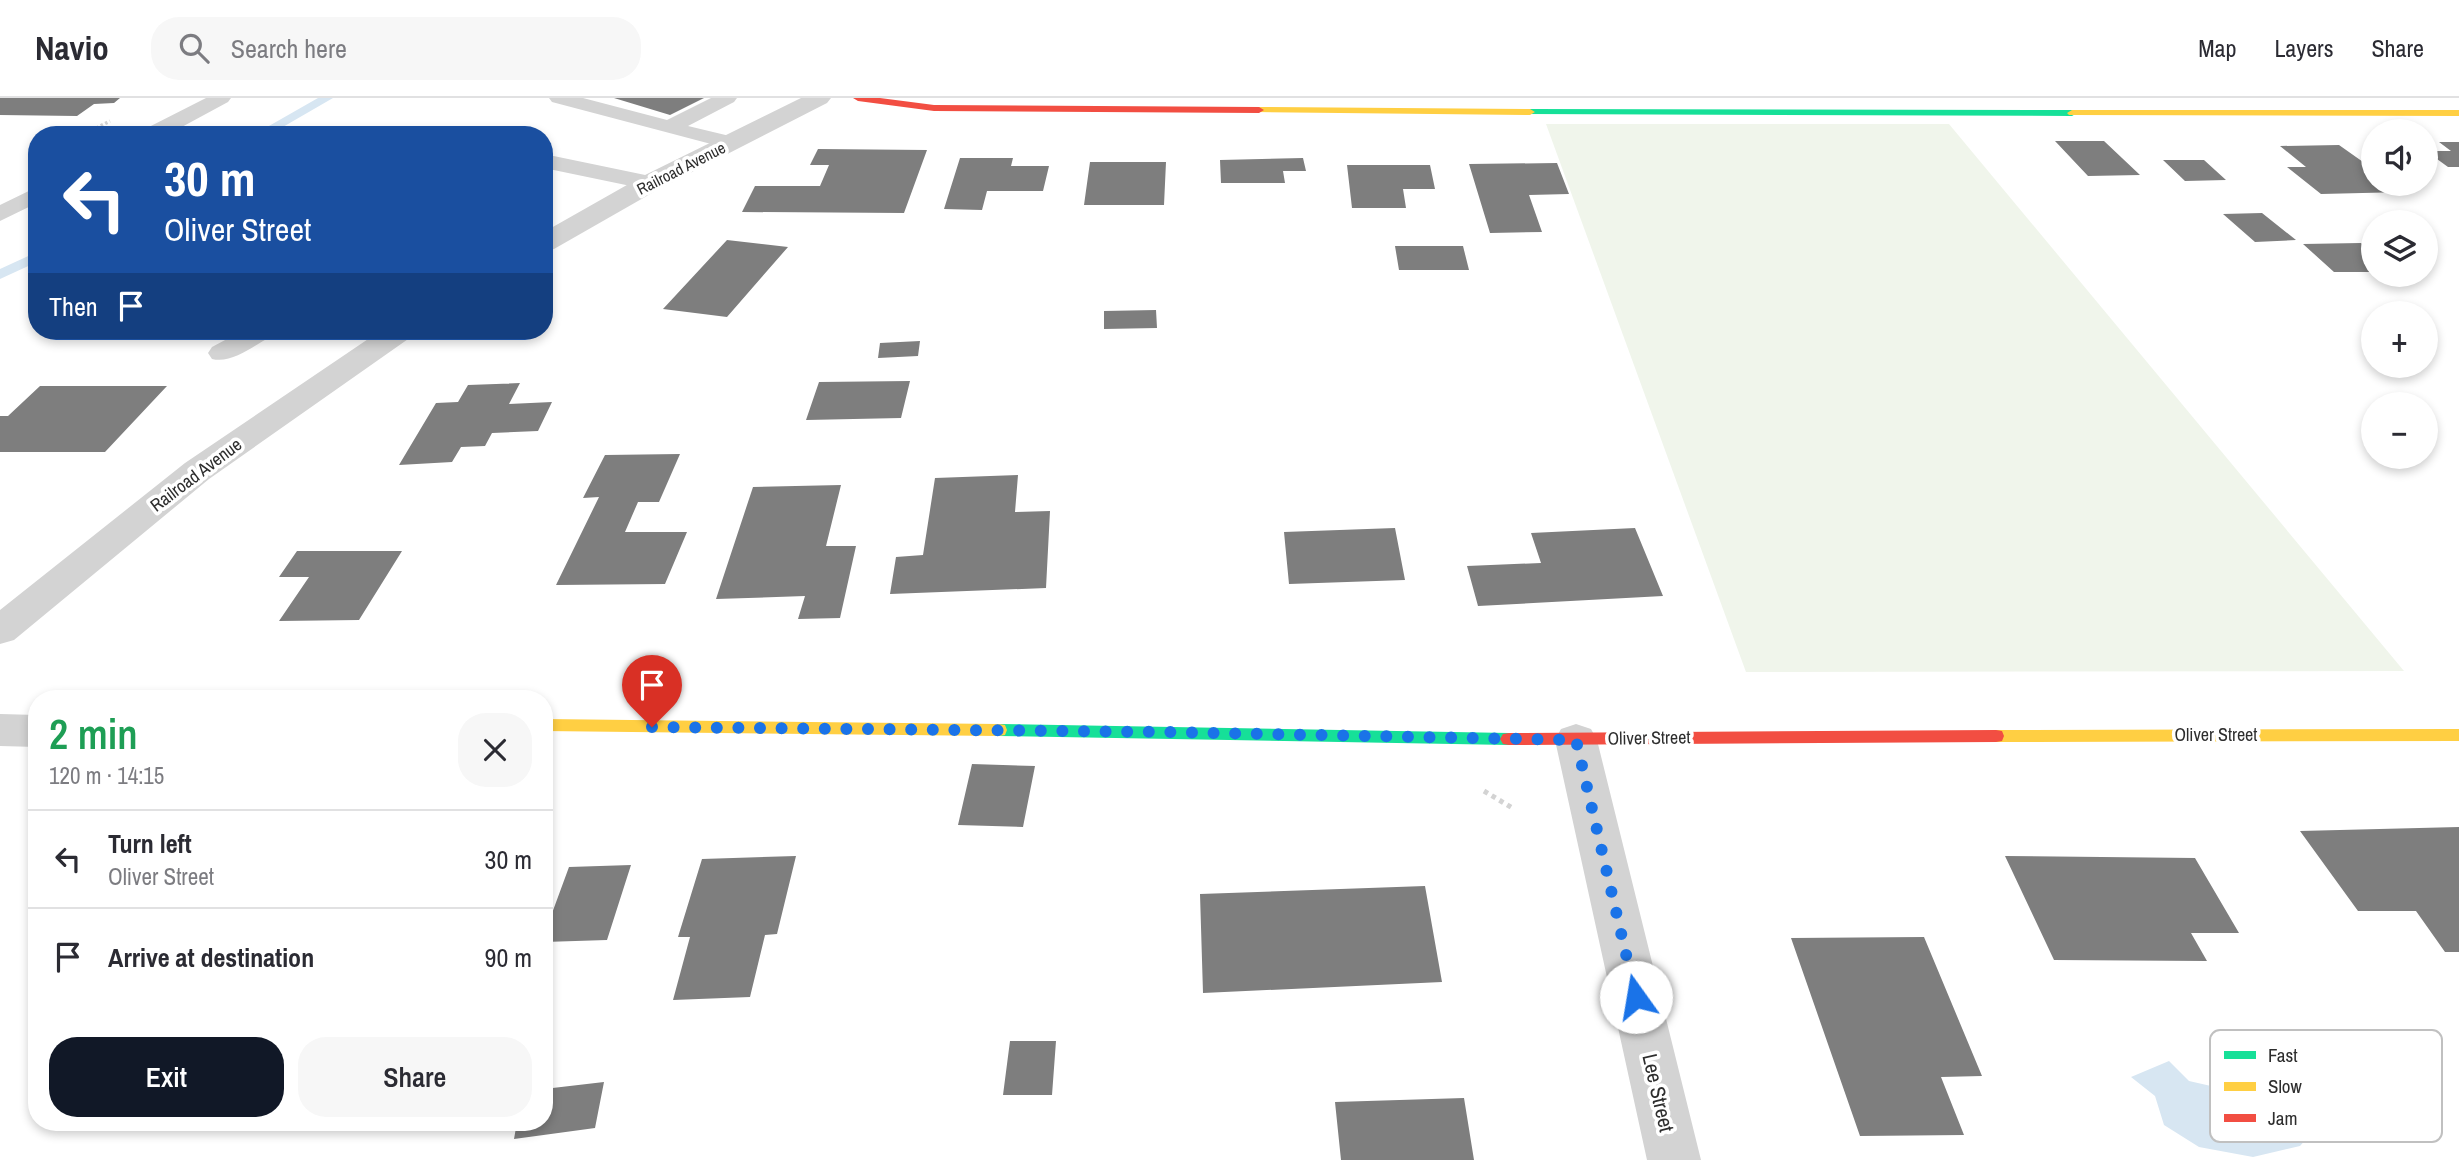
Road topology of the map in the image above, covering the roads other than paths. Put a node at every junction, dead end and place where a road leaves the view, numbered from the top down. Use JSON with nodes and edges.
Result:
{"nodes":[{"id":1,"x":221,"y":98,"type":"edge"},
{"id":2,"x":559,"y":98,"type":"edge"},
{"id":3,"x":727,"y":98,"type":"edge"},
{"id":4,"x":819,"y":98,"type":"edge"},
{"id":5,"x":858,"y":98,"type":"edge"},
{"id":6,"x":2459,"y":113,"type":"edge"},
{"id":7,"x":168,"y":126,"type":"edge"},
{"id":8,"x":671,"y":126,"type":"junction"},
{"id":9,"x":730,"y":143,"type":"junction"},
{"id":10,"x":553,"y":167,"type":"edge"},
{"id":11,"x":650,"y":183,"type":"junction"},
{"id":12,"x":28,"y":199,"type":"edge"},
{"id":13,"x":0,"y":214,"type":"edge"},
{"id":14,"x":553,"y":238,"type":"edge"},
{"id":15,"x":245,"y":340,"type":"edge"},
{"id":16,"x":387,"y":340,"type":"edge"},
{"id":17,"x":221,"y":353,"type":"dead end"},
{"id":18,"x":0,"y":630,"type":"edge"},
{"id":19,"x":553,"y":725,"type":"edge"},
{"id":20,"x":0,"y":730,"type":"edge"},
{"id":21,"x":28,"y":730,"type":"edge"},
{"id":22,"x":2459,"y":734,"type":"edge"},
{"id":23,"x":1576,"y":740,"type":"junction"},
{"id":24,"x":1674,"y":1160,"type":"edge"}],
"edges":[{"from":1,"to":7,"type":"lane"},
{"from":2,"to":8,"type":"lane"},
{"from":3,"to":8,"type":"lane"},
{"from":4,"to":9,"type":"street","name":"Railroad Avenue"},
{"from":5,"to":6,"type":"street"},
{"from":8,"to":9,"type":"lane"},
{"from":9,"to":11,"type":"street","name":"Railroad Avenue"},
{"from":10,"to":11,"type":"lane"},
{"from":11,"to":14,"type":"street","name":"Railroad Avenue"},
{"from":12,"to":13,"type":"lane"},
{"from":15,"to":17,"type":"lane"},
{"from":16,"to":18,"type":"street","name":"Railroad Avenue"},
{"from":19,"to":23,"type":"street","name":"Oliver Street"},
{"from":20,"to":21,"type":"street"},
{"from":22,"to":23,"type":"street","name":"Oliver Street"},
{"from":23,"to":24,"type":"street","name":"Lee Street"}]}
